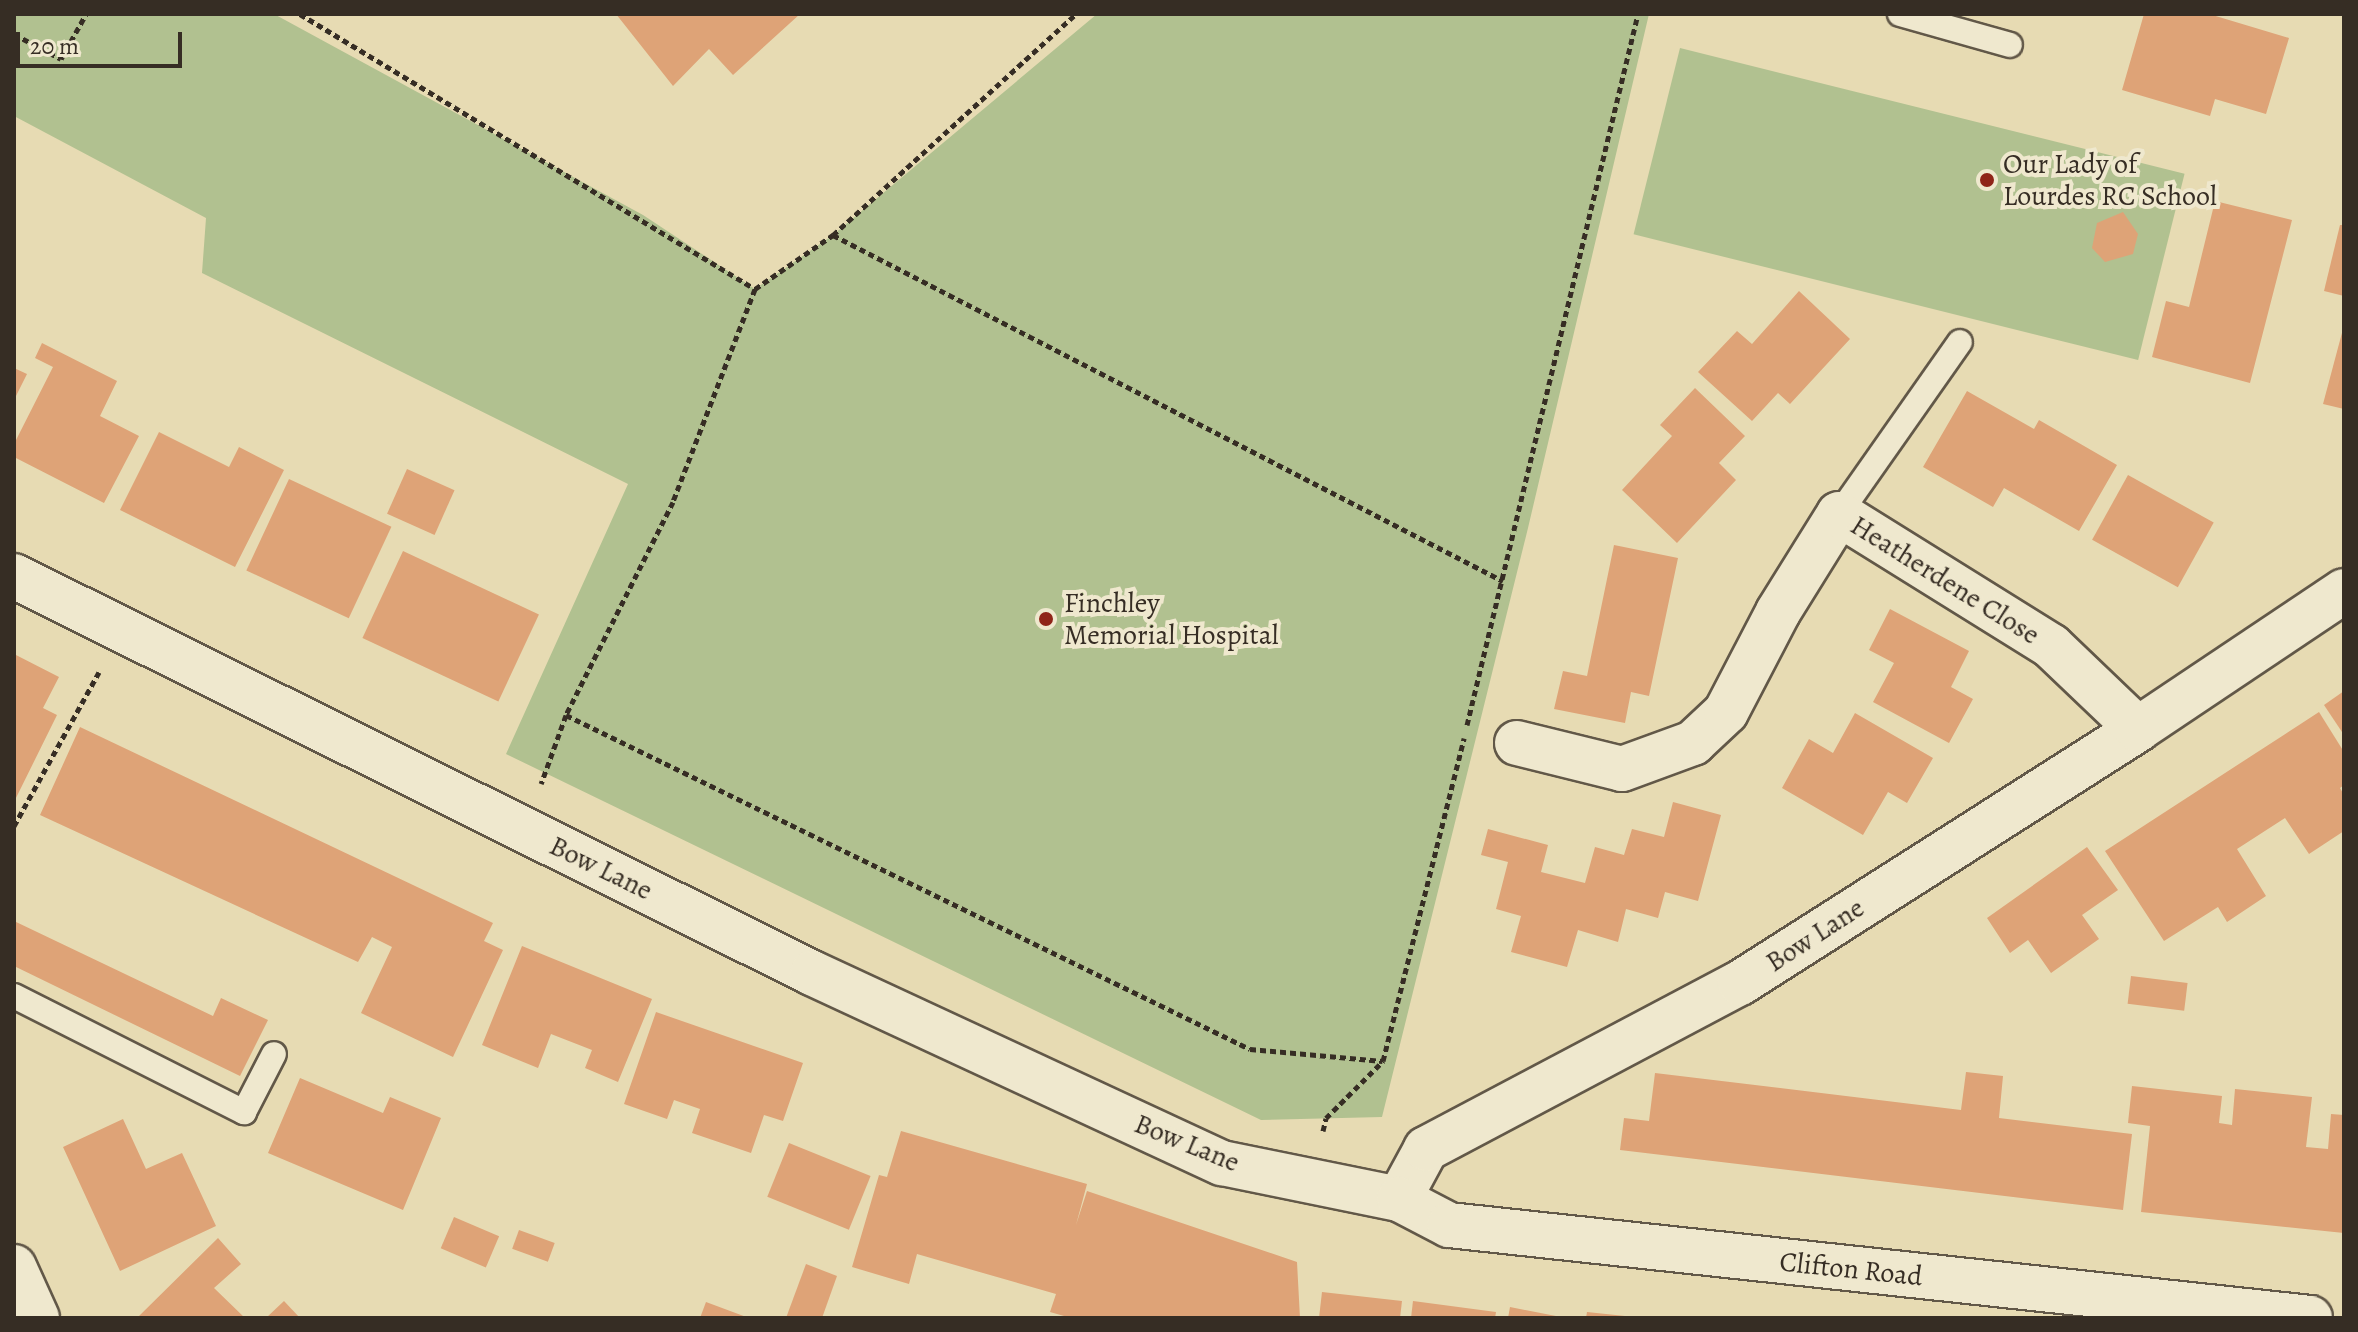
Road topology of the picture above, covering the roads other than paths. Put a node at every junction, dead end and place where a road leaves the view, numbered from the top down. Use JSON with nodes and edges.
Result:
{"nodes":[{"id":1,"x":1900,"y":14,"type":"edge"},
{"id":2,"x":2010,"y":45,"type":"dead end"},
{"id":3,"x":1960,"y":342,"type":"dead end"},
{"id":4,"x":1839,"y":514,"type":"junction"},
{"id":5,"x":14,"y":576,"type":"edge"},
{"id":6,"x":2344,"y":591,"type":"edge"},
{"id":7,"x":2138,"y":729,"type":"junction"},
{"id":8,"x":1517,"y":743,"type":"dead end"},
{"id":9,"x":14,"y":996,"type":"edge"},
{"id":10,"x":274,"y":1054,"type":"dead end"},
{"id":11,"x":1399,"y":1199,"type":"junction"},
{"id":12,"x":14,"y":1267,"type":"edge"},
{"id":13,"x":37,"y":1318,"type":"edge"},
{"id":14,"x":2310,"y":1318,"type":"edge"}],
"edges":[{"from":1,"to":2,"type":"lane"},
{"from":3,"to":4,"type":"lane"},
{"from":4,"to":7,"type":"street","name":"Heatherdene Close"},
{"from":4,"to":8,"type":"street","name":"Heatherdene Close"},
{"from":5,"to":11,"type":"street","name":"Bow Lane"},
{"from":6,"to":7,"type":"street","name":"Bow Lane"},
{"from":7,"to":11,"type":"street","name":"Bow Lane"},
{"from":9,"to":10,"type":"lane"},
{"from":11,"to":14,"type":"street","name":"Clifton Road"},
{"from":12,"to":13,"type":"street"}]}
